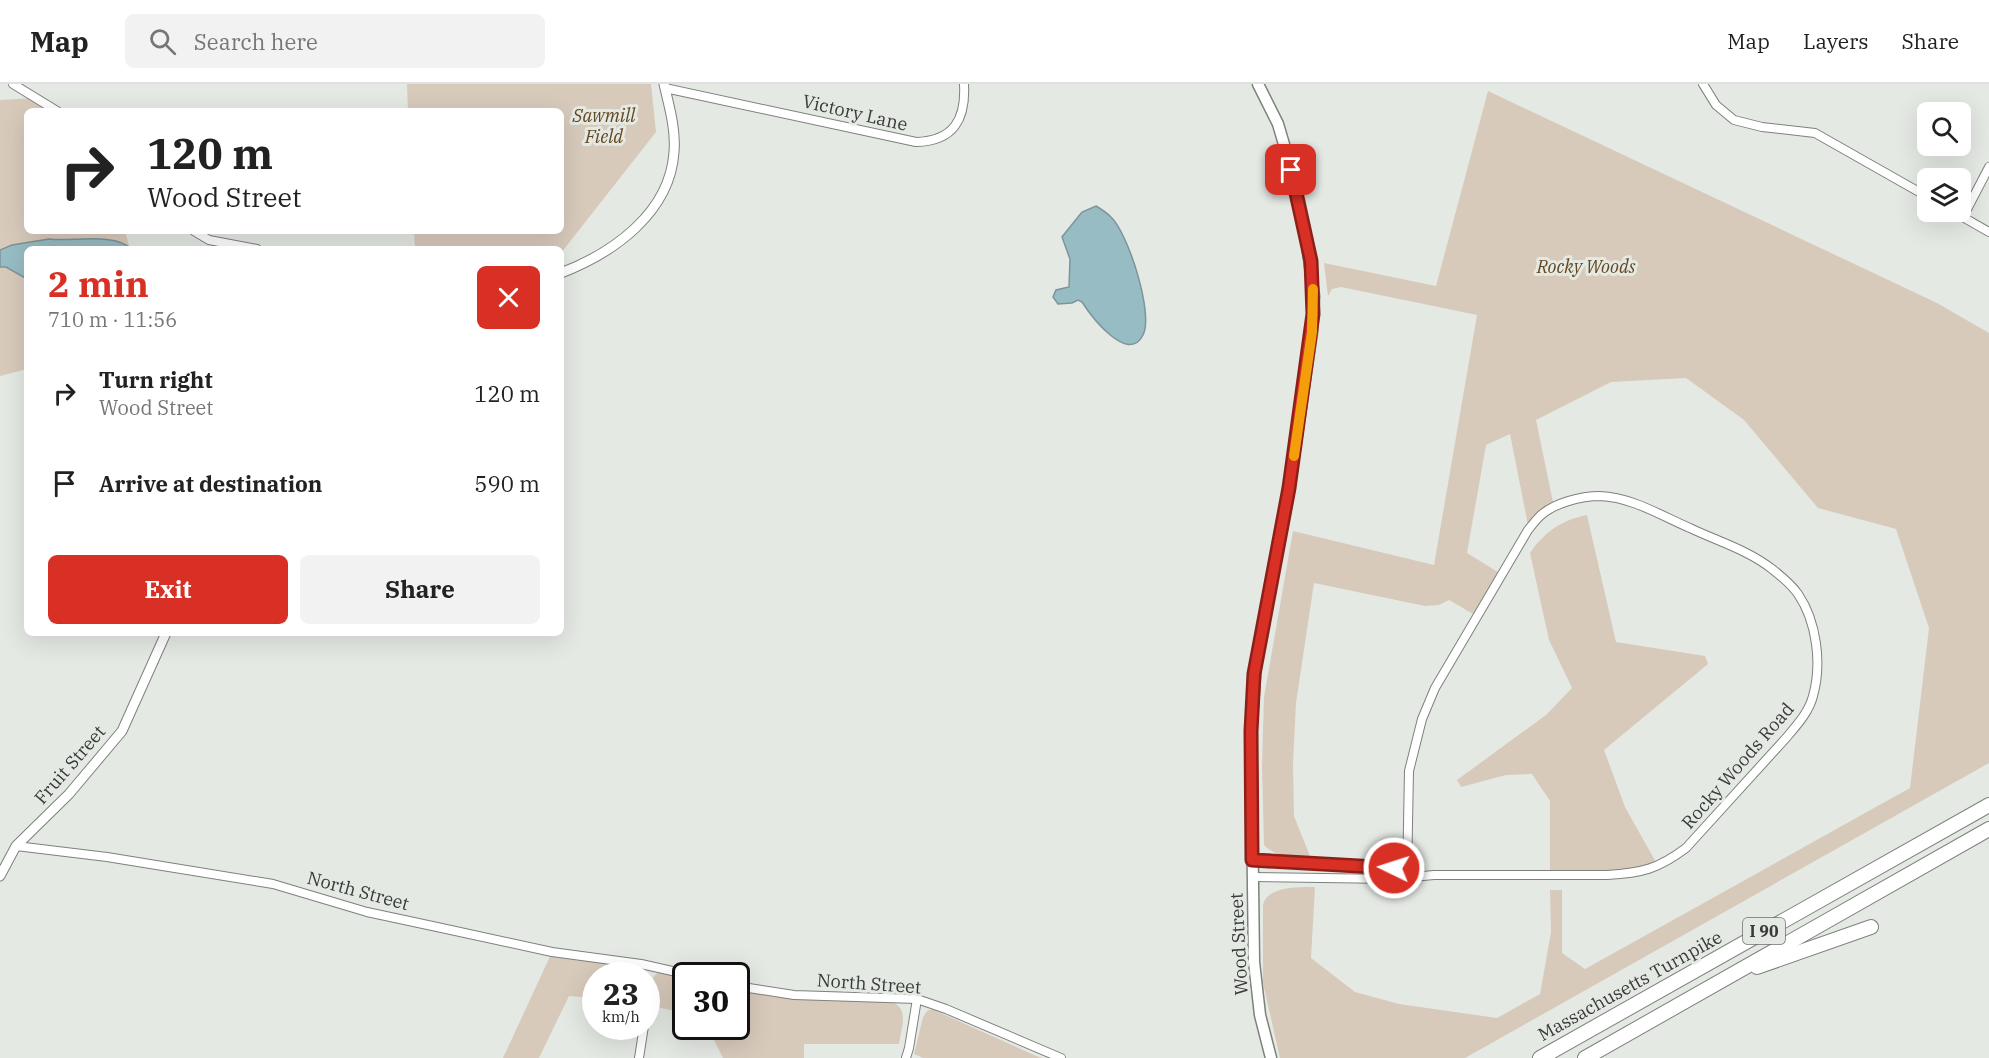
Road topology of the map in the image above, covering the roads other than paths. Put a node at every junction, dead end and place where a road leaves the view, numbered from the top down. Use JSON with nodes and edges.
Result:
{"nodes":[{"id":1,"x":12,"y":84,"type":"edge"},
{"id":2,"x":964,"y":84,"type":"edge"},
{"id":3,"x":1258,"y":84,"type":"edge"},
{"id":4,"x":1703,"y":84,"type":"edge"},
{"id":5,"x":665,"y":86,"type":"edge"},
{"id":6,"x":52,"y":108,"type":"edge"},
{"id":7,"x":1989,"y":167,"type":"edge"},
{"id":8,"x":1917,"y":191,"type":"edge"},
{"id":9,"x":1971,"y":202,"type":"edge"},
{"id":10,"x":1971,"y":222,"type":"edge"},
{"id":11,"x":1989,"y":232,"type":"edge"},
{"id":12,"x":199,"y":234,"type":"edge"},
{"id":13,"x":241,"y":246,"type":"edge"},
{"id":14,"x":564,"y":272,"type":"edge"},
{"id":15,"x":165,"y":636,"type":"edge"},
{"id":16,"x":1989,"y":805,"type":"edge"},
{"id":17,"x":1989,"y":829,"type":"edge"},
{"id":18,"x":16,"y":846,"type":"junction"},
{"id":19,"x":1252,"y":860,"type":"junction"},
{"id":20,"x":1407,"y":873,"type":"junction"},
{"id":21,"x":0,"y":876,"type":"edge"},
{"id":22,"x":1252,"y":877,"type":"junction"},
{"id":23,"x":1870,"y":927,"type":"dead end"},
{"id":24,"x":626,"y":962,"type":"edge"},
{"id":25,"x":1729,"y":975,"type":"junction"},
{"id":26,"x":750,"y":988,"type":"edge"},
{"id":27,"x":917,"y":999,"type":"junction"},
{"id":28,"x":642,"y":1040,"type":"edge"},
{"id":29,"x":639,"y":1058,"type":"edge"},
{"id":30,"x":906,"y":1058,"type":"edge"},
{"id":31,"x":1061,"y":1058,"type":"edge"},
{"id":32,"x":1271,"y":1058,"type":"edge"},
{"id":33,"x":1540,"y":1058,"type":"edge"},
{"id":34,"x":1585,"y":1058,"type":"edge"}],
"edges":[{"from":1,"to":6,"type":"street"},
{"from":2,"to":5,"type":"street","name":"Victory Lane"},
{"from":3,"to":19,"type":"main road","name":"Wood Street"},
{"from":4,"to":8,"type":"street"},
{"from":5,"to":14,"type":"street"},
{"from":7,"to":9,"type":"street"},
{"from":10,"to":11,"type":"street"},
{"from":12,"to":13,"type":"street"},
{"from":15,"to":18,"type":"street","name":"Fruit Street"},
{"from":16,"to":33,"type":"highway","name":"Massachusetts Turnpike","number":"I 90"},
{"from":17,"to":25,"type":"highway","number":"I 90"},
{"from":18,"to":21,"type":"street","name":"Fruit Street"},
{"from":18,"to":24,"type":"street","name":"North Street"},
{"from":19,"to":20,"type":"street","name":"Rocky Woods Road"},
{"from":19,"to":22,"type":"main road","name":"Wood Street"},
{"from":20,"to":20,"type":"street","name":"Rocky Woods Road"},
{"from":20,"to":22,"type":"street","name":"Rocky Woods Road"},
{"from":22,"to":32,"type":"main road","name":"Wood Street"},
{"from":23,"to":25,"type":"highway"},
{"from":25,"to":34,"type":"highway","number":"I 90"},
{"from":26,"to":27,"type":"street","name":"North Street"},
{"from":27,"to":30,"type":"street"},
{"from":27,"to":31,"type":"street","name":"North Street"},
{"from":28,"to":29,"type":"street"}]}
